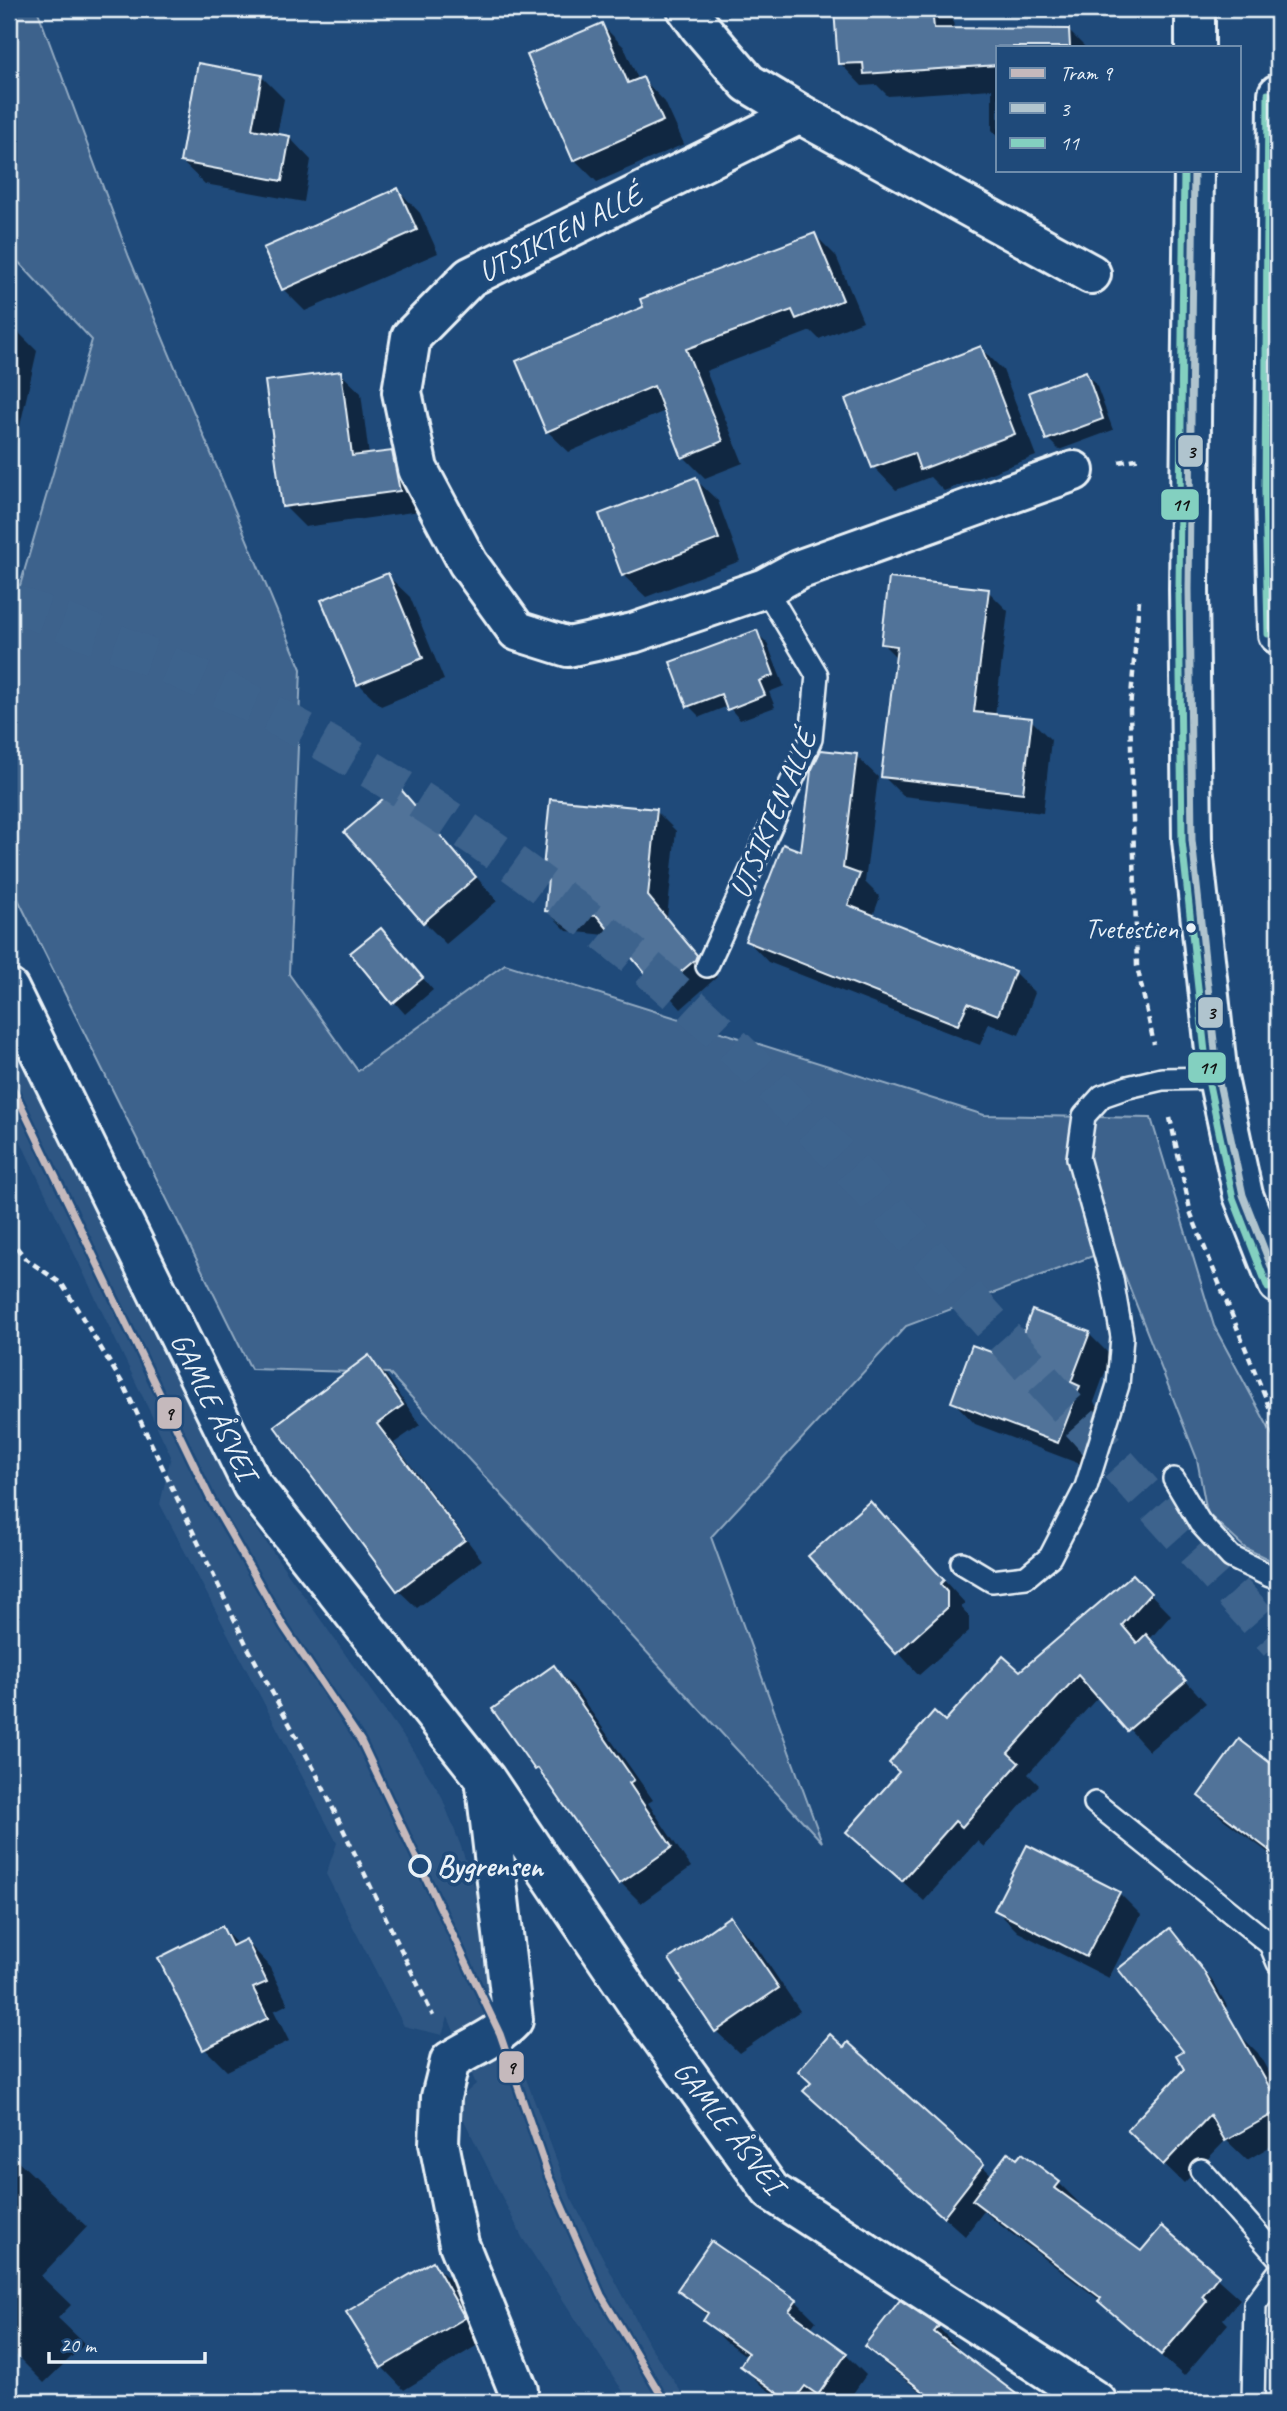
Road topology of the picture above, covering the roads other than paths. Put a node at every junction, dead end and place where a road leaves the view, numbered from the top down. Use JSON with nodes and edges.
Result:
{"nodes":[{"id":1,"x":687,"y":9,"type":"edge"},
{"id":2,"x":1195,"y":9,"type":"edge"},
{"id":3,"x":1195,"y":46,"type":"edge"},
{"id":4,"x":1278,"y":94,"type":"edge"},
{"id":5,"x":800,"y":114,"type":"junction"},
{"id":6,"x":1194,"y":172,"type":"edge"},
{"id":7,"x":1091,"y":275,"type":"dead end"},
{"id":8,"x":1074,"y":471,"type":"dead end"},
{"id":9,"x":765,"y":587,"type":"junction"},
{"id":10,"x":1278,"y":634,"type":"edge"},
{"id":11,"x":707,"y":966,"type":"dead end"},
{"id":12,"x":9,"y":989,"type":"edge"},
{"id":13,"x":1218,"y":1078,"type":"junction"},
{"id":14,"x":1278,"y":1284,"type":"edge"},
{"id":15,"x":1174,"y":1479,"type":"dead end"},
{"id":16,"x":962,"y":1563,"type":"dead end"},
{"id":17,"x":1278,"y":1574,"type":"edge"},
{"id":18,"x":486,"y":1780,"type":"junction"},
{"id":19,"x":1095,"y":1803,"type":"dead end"},
{"id":20,"x":1275,"y":1947,"type":"edge"},
{"id":21,"x":1201,"y":2170,"type":"dead end"},
{"id":22,"x":1278,"y":2256,"type":"edge"},
{"id":23,"x":1278,"y":2273,"type":"edge"},
{"id":24,"x":518,"y":2396,"type":"edge"},
{"id":25,"x":1097,"y":2402,"type":"edge"},
{"id":26,"x":1253,"y":2402,"type":"edge"}],
"edges":[{"from":1,"to":5,"type":"street"},
{"from":2,"to":3,"type":"street"},
{"from":4,"to":10,"type":"street"},
{"from":5,"to":7,"type":"street"},
{"from":5,"to":9,"type":"street","name":"UTSIKTEN ALLÉ"},
{"from":6,"to":13,"type":"street"},
{"from":8,"to":9,"type":"street","name":"UTSIKTEN ALLÉ"},
{"from":9,"to":11,"type":"lane","name":"UTSIKTEN ALLÉ"},
{"from":12,"to":18,"type":"street","name":"GAMLE ÅSVEI"},
{"from":13,"to":14,"type":"street"},
{"from":13,"to":16,"type":"lane"},
{"from":15,"to":17,"type":"lane"},
{"from":18,"to":24,"type":"street"},
{"from":18,"to":25,"type":"street","name":"GAMLE ÅSVEI"},
{"from":19,"to":20,"type":"lane"},
{"from":21,"to":22,"type":"lane"},
{"from":23,"to":26,"type":"lane"}]}
